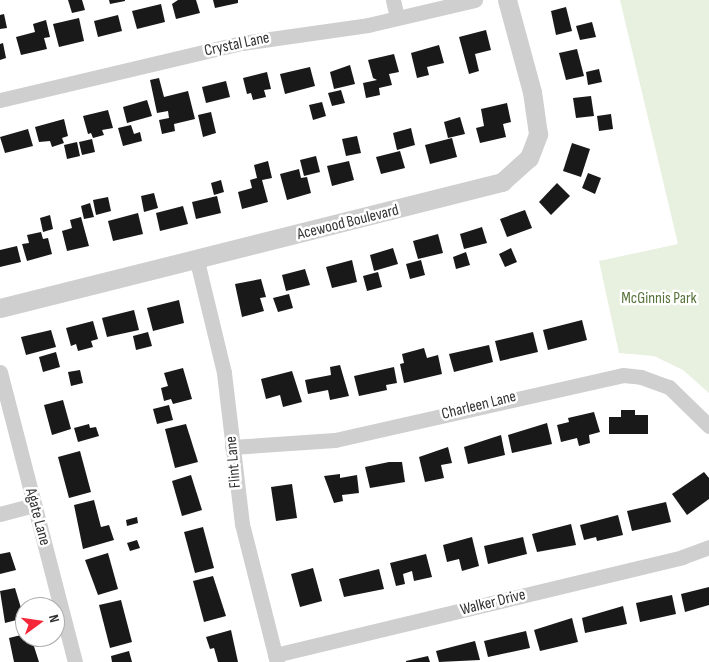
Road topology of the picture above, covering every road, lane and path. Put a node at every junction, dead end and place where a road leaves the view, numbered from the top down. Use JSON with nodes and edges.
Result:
{"nodes":[{"id":1,"x":393,"y":0,"type":"edge"},
{"id":2,"x":476,"y":0,"type":"edge"},
{"id":3,"x":507,"y":0,"type":"edge"},
{"id":4,"x":397,"y":18,"type":"junction"},
{"id":5,"x":0,"y":100,"type":"edge"},
{"id":6,"x":196,"y":261,"type":"junction"},
{"id":7,"x":0,"y":308,"type":"edge"},
{"id":8,"x":0,"y":372,"type":"edge"},
{"id":9,"x":709,"y":426,"type":"edge"},
{"id":10,"x":232,"y":447,"type":"junction"},
{"id":11,"x":34,"y":504,"type":"junction"},
{"id":12,"x":0,"y":514,"type":"edge"},
{"id":13,"x":709,"y":547,"type":"edge"},
{"id":14,"x":276,"y":659,"type":"edge"},
{"id":15,"x":75,"y":662,"type":"edge"}],
"edges":[{"from":1,"to":4,"type":"street"},
{"from":2,"to":4,"type":"street","name":"Crystal Lane"},
{"from":3,"to":6,"type":"street","name":"Acewood Boulevard"},
{"from":4,"to":5,"type":"street","name":"Crystal Lane"},
{"from":6,"to":7,"type":"street","name":"Acewood Boulevard"},
{"from":6,"to":10,"type":"street","name":"Flint Lane"},
{"from":8,"to":11,"type":"street","name":"Agate Lane"},
{"from":9,"to":10,"type":"street","name":"Charleen Lane"},
{"from":10,"to":14,"type":"street","name":"Flint Lane"},
{"from":11,"to":12,"type":"street"},
{"from":11,"to":15,"type":"street","name":"Agate Lane"},
{"from":13,"to":14,"type":"street","name":"Walker Drive"}]}
